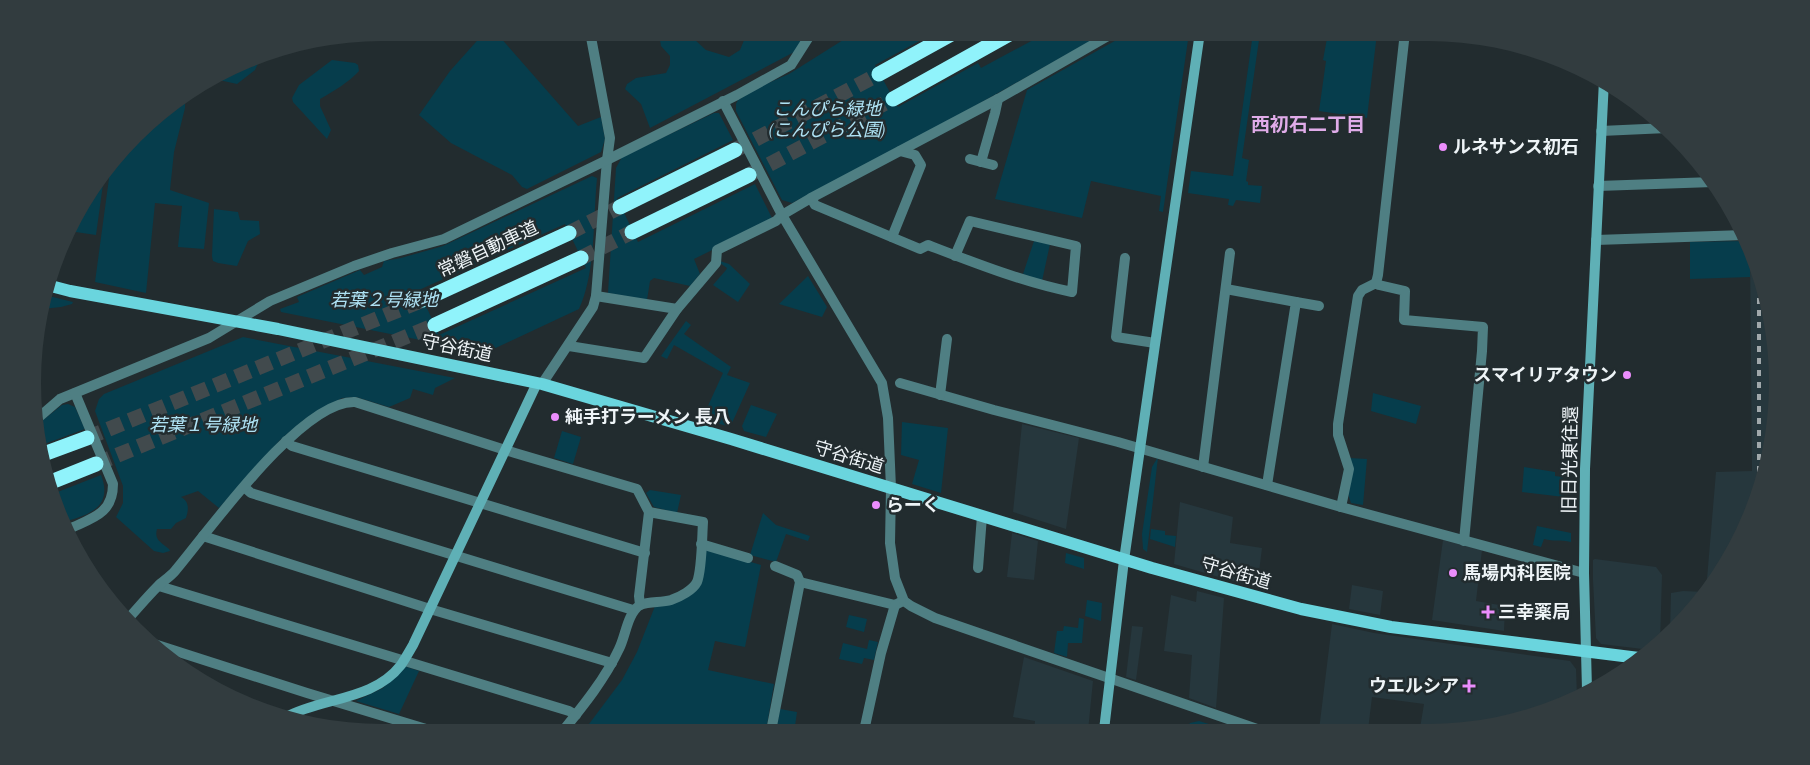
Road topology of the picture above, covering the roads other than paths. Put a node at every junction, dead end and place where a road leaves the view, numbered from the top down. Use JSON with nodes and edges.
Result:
{"nodes":[{"id":1,"x":592,"y":41,"type":"edge"},
{"id":2,"x":806,"y":41,"type":"edge"},
{"id":3,"x":939,"y":41,"type":"edge"},
{"id":4,"x":997,"y":41,"type":"edge"},
{"id":5,"x":1100,"y":41,"type":"edge"},
{"id":6,"x":1199,"y":41,"type":"edge"},
{"id":7,"x":1404,"y":41,"type":"edge"},
{"id":8,"x":879,"y":74,"type":"tunnel mouth"},
{"id":9,"x":1603,"y":90,"type":"edge"},
{"id":10,"x":893,"y":99,"type":"tunnel mouth"},
{"id":11,"x":998,"y":99,"type":"junction"},
{"id":12,"x":723,"y":101,"type":"junction"},
{"id":13,"x":1656,"y":129,"type":"edge"},
{"id":14,"x":1601,"y":131,"type":"junction"},
{"id":15,"x":735,"y":150,"type":"tunnel mouth"},
{"id":16,"x":900,"y":151,"type":"junction"},
{"id":17,"x":970,"y":159,"type":"dead end"},
{"id":18,"x":607,"y":160,"type":"junction"},
{"id":19,"x":981,"y":162,"type":"junction"},
{"id":20,"x":994,"y":165,"type":"dead end"},
{"id":21,"x":749,"y":175,"type":"tunnel mouth"},
{"id":22,"x":1703,"y":182,"type":"edge"},
{"id":23,"x":1598,"y":186,"type":"junction"},
{"id":24,"x":811,"y":198,"type":"junction"},
{"id":25,"x":620,"y":207,"type":"tunnel mouth"},
{"id":26,"x":782,"y":215,"type":"junction"},
{"id":27,"x":632,"y":232,"type":"tunnel mouth"},
{"id":28,"x":568,"y":233,"type":"tunnel mouth"},
{"id":29,"x":1735,"y":235,"type":"edge"},
{"id":30,"x":892,"y":237,"type":"junction"},
{"id":31,"x":1596,"y":240,"type":"junction"},
{"id":32,"x":1230,"y":253,"type":"dead end"},
{"id":33,"x":955,"y":256,"type":"junction"},
{"id":34,"x":581,"y":258,"type":"tunnel mouth"},
{"id":35,"x":1125,"y":258,"type":"dead end"},
{"id":36,"x":1376,"y":283,"type":"junction"},
{"id":37,"x":55,"y":287,"type":"edge"},
{"id":38,"x":1226,"y":289,"type":"junction"},
{"id":39,"x":596,"y":296,"type":"junction"},
{"id":40,"x":423,"y":300,"type":"tunnel mouth"},
{"id":41,"x":1296,"y":302,"type":"junction"},
{"id":42,"x":1319,"y":306,"type":"dead end"},
{"id":43,"x":676,"y":309,"type":"junction"},
{"id":44,"x":239,"y":321,"type":"junction"},
{"id":45,"x":435,"y":324,"type":"tunnel mouth"},
{"id":46,"x":947,"y":339,"type":"dead end"},
{"id":47,"x":1155,"y":343,"type":"junction"},
{"id":48,"x":569,"y":346,"type":"junction"},
{"id":49,"x":540,"y":383,"type":"junction"},
{"id":50,"x":900,"y":383,"type":"dead end"},
{"id":51,"x":75,"y":393,"type":"junction"},
{"id":52,"x":940,"y":395,"type":"junction"},
{"id":53,"x":42,"y":408,"type":"edge"},
{"id":54,"x":50,"y":408,"type":"junction"},
{"id":55,"x":43,"y":414,"type":"edge"},
{"id":56,"x":88,"y":438,"type":"tunnel mouth"},
{"id":57,"x":286,"y":441,"type":"junction"},
{"id":58,"x":1140,"y":448,"type":"junction"},
{"id":59,"x":505,"y":450,"type":"junction"},
{"id":60,"x":49,"y":453,"type":"edge"},
{"id":61,"x":96,"y":464,"type":"tunnel mouth"},
{"id":62,"x":1203,"y":467,"type":"junction"},
{"id":63,"x":56,"y":480,"type":"edge"},
{"id":64,"x":1267,"y":485,"type":"junction"},
{"id":65,"x":244,"y":487,"type":"junction"},
{"id":66,"x":891,"y":488,"type":"junction"},
{"id":67,"x":480,"y":503,"type":"junction"},
{"id":68,"x":1341,"y":507,"type":"junction"},
{"id":69,"x":649,"y":512,"type":"junction"},
{"id":70,"x":982,"y":516,"type":"junction"},
{"id":71,"x":73,"y":527,"type":"edge"},
{"id":72,"x":203,"y":536,"type":"junction"},
{"id":73,"x":1464,"y":541,"type":"junction"},
{"id":74,"x":701,"y":544,"type":"junction"},
{"id":75,"x":645,"y":553,"type":"junction"},
{"id":76,"x":454,"y":556,"type":"junction"},
{"id":77,"x":748,"y":558,"type":"dead end"},
{"id":78,"x":1124,"y":560,"type":"junction"},
{"id":79,"x":775,"y":566,"type":"dead end"},
{"id":80,"x":978,"y":568,"type":"dead end"},
{"id":81,"x":1584,"y":573,"type":"junction"},
{"id":82,"x":800,"y":582,"type":"junction"},
{"id":83,"x":159,"y":586,"type":"junction"},
{"id":84,"x":900,"y":603,"type":"junction"},
{"id":85,"x":637,"y":608,"type":"junction"},
{"id":86,"x":430,"y":609,"type":"junction"},
{"id":87,"x":132,"y":614,"type":"edge"},
{"id":88,"x":170,"y":649,"type":"edge"},
{"id":89,"x":1586,"y":651,"type":"junction"},
{"id":90,"x":1630,"y":657,"type":"edge"},
{"id":91,"x":404,"y":660,"type":"junction"},
{"id":92,"x":612,"y":663,"type":"junction"},
{"id":93,"x":1110,"y":678,"type":"junction"},
{"id":94,"x":1586,"y":685,"type":"edge"},
{"id":95,"x":334,"y":701,"type":"junction"},
{"id":96,"x":297,"y":713,"type":"edge"},
{"id":97,"x":576,"y":715,"type":"junction"},
{"id":98,"x":410,"y":724,"type":"edge"},
{"id":99,"x":569,"y":724,"type":"edge"},
{"id":100,"x":772,"y":724,"type":"edge"},
{"id":101,"x":866,"y":724,"type":"edge"},
{"id":102,"x":1105,"y":724,"type":"edge"},
{"id":103,"x":1243,"y":724,"type":"edge"}],
"edges":[{"from":1,"to":18,"type":"street"},
{"from":2,"to":12,"type":"street"},
{"from":3,"to":8,"type":"highway"},
{"from":4,"to":10,"type":"highway"},
{"from":5,"to":11,"type":"street"},
{"from":6,"to":47,"type":"street"},
{"from":7,"to":36,"type":"street"},
{"from":9,"to":14,"type":"street","name":"旧日光東往還"},
{"from":11,"to":16,"type":"street"},
{"from":11,"to":19,"type":"street"},
{"from":12,"to":18,"type":"street"},
{"from":12,"to":26,"type":"street"},
{"from":13,"to":14,"type":"street"},
{"from":14,"to":23,"type":"street","name":"旧日光東往還"},
{"from":15,"to":25,"type":"highway"},
{"from":16,"to":24,"type":"street"},
{"from":16,"to":30,"type":"street"},
{"from":17,"to":19,"type":"street"},
{"from":18,"to":39,"type":"street"},
{"from":18,"to":44,"type":"street"},
{"from":19,"to":20,"type":"street"},
{"from":21,"to":27,"type":"highway"},
{"from":22,"to":23,"type":"street"},
{"from":23,"to":31,"type":"street","name":"旧日光東往還"},
{"from":24,"to":26,"type":"street"},
{"from":24,"to":30,"type":"street"},
{"from":26,"to":43,"type":"street"},
{"from":26,"to":66,"type":"street"},
{"from":28,"to":40,"type":"highway","name":"常磐自動車道"},
{"from":29,"to":31,"type":"street"},
{"from":30,"to":33,"type":"street"},
{"from":31,"to":81,"type":"street","name":"旧日光東往還"},
{"from":32,"to":38,"type":"street"},
{"from":33,"to":33,"type":"street"},
{"from":34,"to":45,"type":"highway"},
{"from":35,"to":47,"type":"street"},
{"from":36,"to":68,"type":"street"},
{"from":36,"to":73,"type":"street"},
{"from":37,"to":44,"type":"main road","name":"守谷街道"},
{"from":38,"to":41,"type":"street"},
{"from":38,"to":62,"type":"street"},
{"from":39,"to":43,"type":"street"},
{"from":39,"to":48,"type":"street"},
{"from":41,"to":42,"type":"street"},
{"from":41,"to":64,"type":"street"},
{"from":43,"to":48,"type":"street"},
{"from":44,"to":49,"type":"main road","name":"守谷街道"},
{"from":44,"to":51,"type":"street"},
{"from":46,"to":52,"type":"street"},
{"from":47,"to":58,"type":"street"},
{"from":48,"to":49,"type":"street"},
{"from":49,"to":59,"type":"street"},
{"from":49,"to":66,"type":"main road","name":"守谷街道"},
{"from":50,"to":52,"type":"street"},
{"from":51,"to":54,"type":"street"},
{"from":51,"to":71,"type":"street"},
{"from":52,"to":58,"type":"street"},
{"from":53,"to":54,"type":"street"},
{"from":54,"to":55,"type":"street"},
{"from":56,"to":60,"type":"highway"},
{"from":57,"to":59,"type":"street"},
{"from":57,"to":65,"type":"street"},
{"from":57,"to":67,"type":"street"},
{"from":58,"to":62,"type":"street"},
{"from":58,"to":78,"type":"street"},
{"from":59,"to":67,"type":"street"},
{"from":59,"to":69,"type":"street"},
{"from":61,"to":63,"type":"highway"},
{"from":62,"to":64,"type":"street"},
{"from":64,"to":68,"type":"street"},
{"from":65,"to":72,"type":"street"},
{"from":65,"to":76,"type":"street"},
{"from":66,"to":70,"type":"main road","name":"守谷街道"},
{"from":66,"to":84,"type":"street"},
{"from":67,"to":75,"type":"street"},
{"from":67,"to":76,"type":"street"},
{"from":68,"to":73,"type":"street"},
{"from":69,"to":74,"type":"street"},
{"from":69,"to":75,"type":"street"},
{"from":70,"to":78,"type":"main road","name":"守谷街道"},
{"from":70,"to":80,"type":"street"},
{"from":72,"to":83,"type":"street"},
{"from":72,"to":86,"type":"street"},
{"from":73,"to":81,"type":"street"},
{"from":74,"to":77,"type":"street"},
{"from":74,"to":85,"type":"street"},
{"from":75,"to":85,"type":"street"},
{"from":76,"to":85,"type":"street"},
{"from":76,"to":86,"type":"street"},
{"from":78,"to":89,"type":"main road","name":"守谷街道"},
{"from":78,"to":93,"type":"street"},
{"from":79,"to":82,"type":"street"},
{"from":81,"to":89,"type":"street","name":"旧日光東往還"},
{"from":82,"to":84,"type":"street"},
{"from":82,"to":100,"type":"street"},
{"from":83,"to":87,"type":"street"},
{"from":83,"to":91,"type":"street"},
{"from":84,"to":93,"type":"street"},
{"from":84,"to":101,"type":"street"},
{"from":85,"to":92,"type":"street"},
{"from":86,"to":91,"type":"street"},
{"from":86,"to":92,"type":"street"},
{"from":88,"to":95,"type":"street"},
{"from":89,"to":90,"type":"main road","name":"守谷街道"},
{"from":89,"to":94,"type":"street","name":"旧日光東往還"},
{"from":91,"to":95,"type":"street"},
{"from":91,"to":97,"type":"street"},
{"from":92,"to":97,"type":"street"},
{"from":93,"to":102,"type":"street"},
{"from":93,"to":103,"type":"street"},
{"from":95,"to":96,"type":"street"},
{"from":95,"to":98,"type":"street"},
{"from":97,"to":99,"type":"street"}]}
